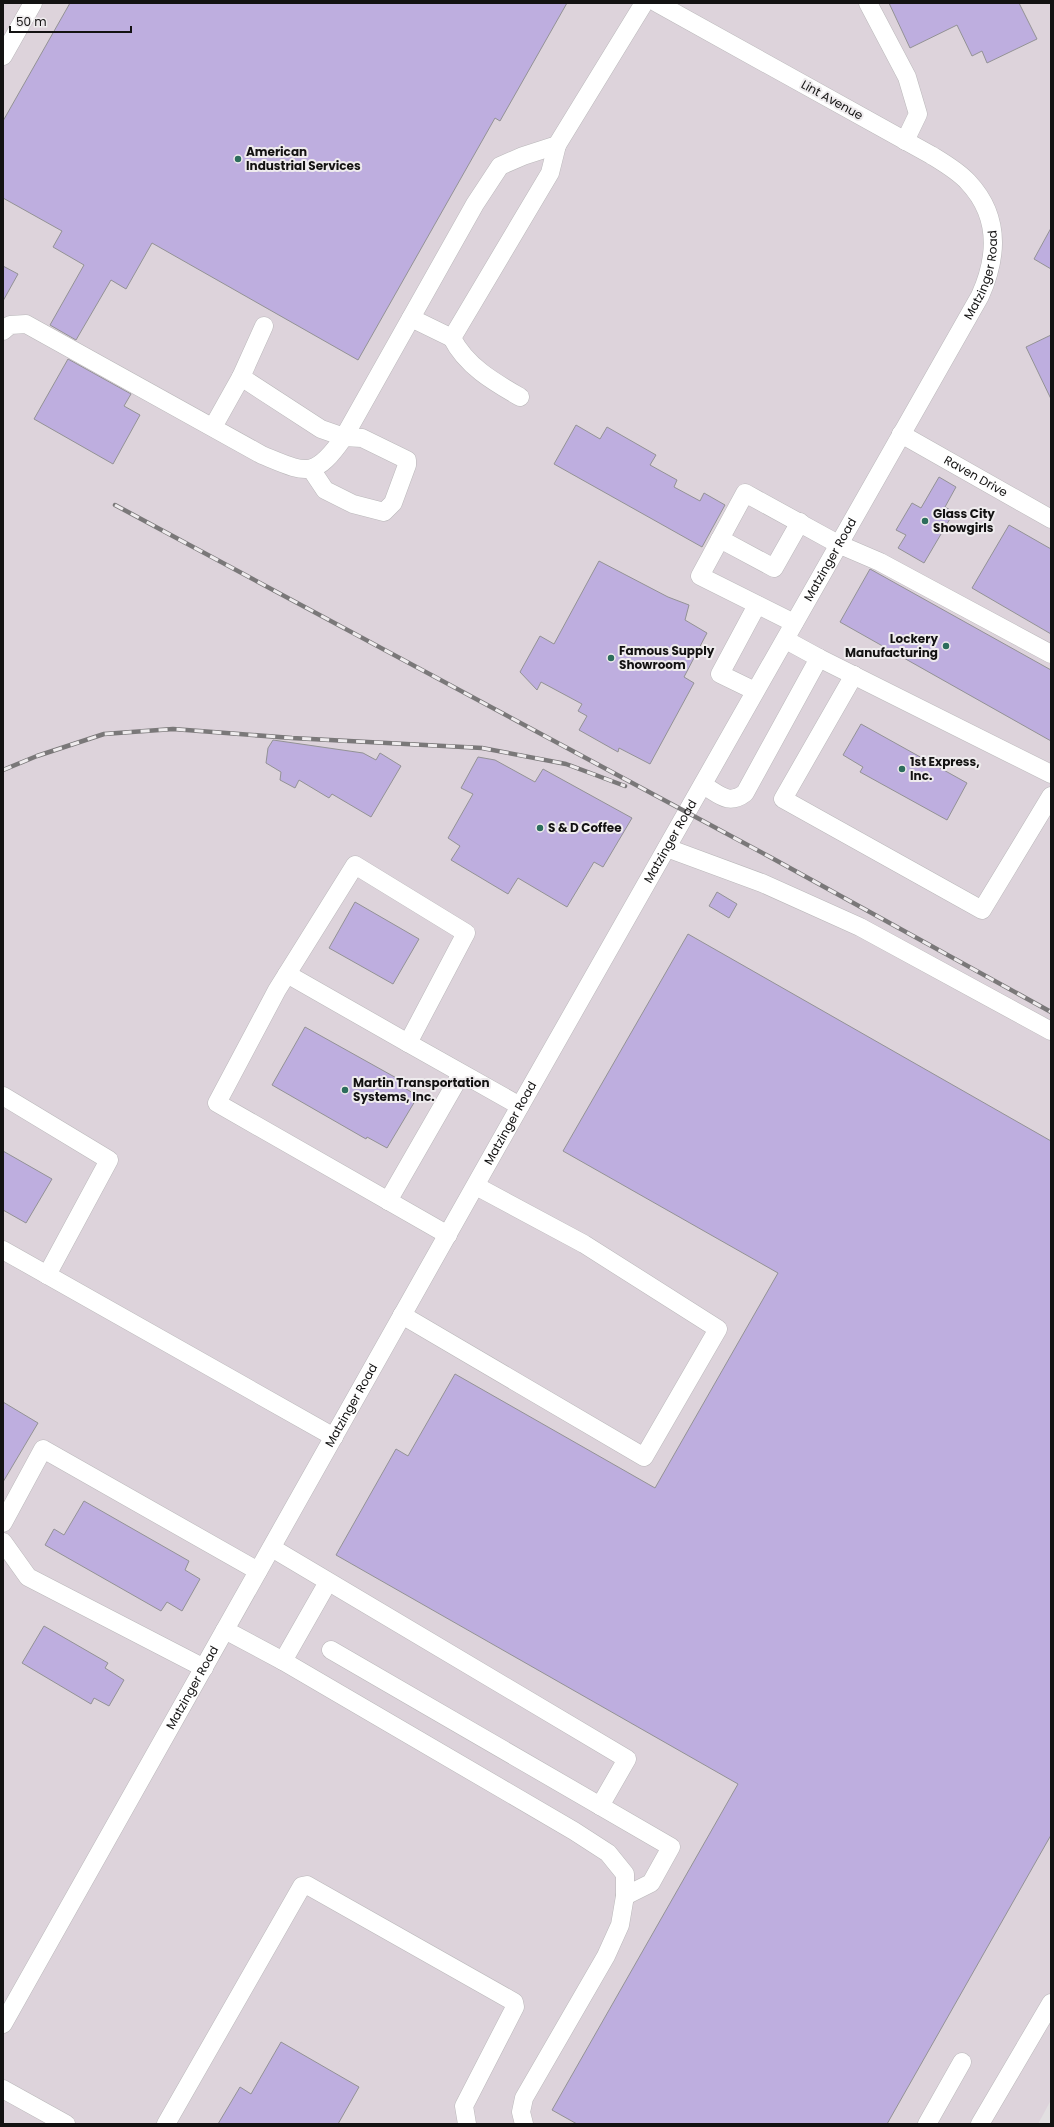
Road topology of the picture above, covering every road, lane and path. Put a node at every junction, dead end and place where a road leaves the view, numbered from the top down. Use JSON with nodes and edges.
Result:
{"nodes":[{"id":1,"x":33,"y":3,"type":"edge"},
{"id":2,"x":644,"y":3,"type":"edge"},
{"id":3,"x":657,"y":3,"type":"edge"},
{"id":4,"x":868,"y":3,"type":"edge"},
{"id":5,"x":3,"y":56,"type":"edge"},
{"id":6,"x":905,"y":141,"type":"junction"},
{"id":7,"x":557,"y":145,"type":"junction"},
{"id":8,"x":990,"y":216,"type":"joint"},
{"id":9,"x":411,"y":318,"type":"junction"},
{"id":10,"x":264,"y":326,"type":"dead end"},
{"id":11,"x":3,"y":331,"type":"edge"},
{"id":12,"x":452,"y":338,"type":"junction"},
{"id":13,"x":241,"y":377,"type":"junction"},
{"id":14,"x":520,"y":397,"type":"dead end"},
{"id":15,"x":213,"y":427,"type":"junction"},
{"id":16,"x":901,"y":434,"type":"junction"},
{"id":17,"x":344,"y":437,"type":"junction"},
{"id":18,"x":311,"y":469,"type":"junction"},
{"id":19,"x":1051,"y":518,"type":"edge"},
{"id":20,"x":800,"y":522,"type":"junction"},
{"id":21,"x":720,"y":539,"type":"junction"},
{"id":22,"x":838,"y":544,"type":"junction"},
{"id":23,"x":757,"y":605,"type":"junction"},
{"id":24,"x":794,"y":623,"type":"junction"},
{"id":25,"x":786,"y":640,"type":"junction"},
{"id":26,"x":1051,"y":654,"type":"edge"},
{"id":27,"x":818,"y":658,"type":"junction"},
{"id":28,"x":854,"y":675,"type":"junction"},
{"id":29,"x":756,"y":691,"type":"junction"},
{"id":30,"x":1051,"y":774,"type":"edge"},
{"id":31,"x":703,"y":785,"type":"junction"},
{"id":32,"x":1051,"y":796,"type":"edge"},
{"id":33,"x":667,"y":848,"type":"junction"},
{"id":34,"x":287,"y":974,"type":"junction"},
{"id":35,"x":1051,"y":1031,"type":"edge"},
{"id":36,"x":408,"y":1043,"type":"junction"},
{"id":37,"x":461,"y":1074,"type":"junction"},
{"id":38,"x":3,"y":1096,"type":"edge"},
{"id":39,"x":520,"y":1106,"type":"junction"},
{"id":40,"x":476,"y":1186,"type":"junction"},
{"id":41,"x":388,"y":1201,"type":"junction"},
{"id":42,"x":448,"y":1235,"type":"junction"},
{"id":43,"x":3,"y":1250,"type":"edge"},
{"id":44,"x":47,"y":1275,"type":"junction"},
{"id":45,"x":402,"y":1315,"type":"junction"},
{"id":46,"x":334,"y":1437,"type":"junction"},
{"id":47,"x":3,"y":1523,"type":"edge"},
{"id":48,"x":3,"y":1542,"type":"edge"},
{"id":49,"x":272,"y":1548,"type":"junction"},
{"id":50,"x":258,"y":1572,"type":"junction"},
{"id":51,"x":328,"y":1582,"type":"junction"},
{"id":52,"x":225,"y":1630,"type":"junction"},
{"id":53,"x":331,"y":1650,"type":"dead end"},
{"id":54,"x":283,"y":1662,"type":"junction"},
{"id":55,"x":204,"y":1668,"type":"junction"},
{"id":56,"x":600,"y":1806,"type":"junction"},
{"id":57,"x":625,"y":1896,"type":"junction"},
{"id":58,"x":1051,"y":2003,"type":"edge"},
{"id":59,"x":3,"y":2024,"type":"edge"},
{"id":60,"x":962,"y":2062,"type":"dead end"},
{"id":61,"x":3,"y":2089,"type":"edge"},
{"id":62,"x":66,"y":2124,"type":"edge"},
{"id":63,"x":166,"y":2124,"type":"edge"},
{"id":64,"x":467,"y":2124,"type":"edge"},
{"id":65,"x":524,"y":2124,"type":"edge"},
{"id":66,"x":927,"y":2124,"type":"edge"},
{"id":67,"x":980,"y":2124,"type":"edge"}],
"edges":[{"from":1,"to":5,"type":"street"},
{"from":2,"to":7,"type":"street"},
{"from":3,"to":6,"type":"street","name":"Lint Avenue"},
{"from":4,"to":6,"type":"street"},
{"from":6,"to":8,"type":"street","name":"Lint Avenue"},
{"from":7,"to":9,"type":"street"},
{"from":7,"to":12,"type":"street"},
{"from":8,"to":16,"type":"street","name":"Matzinger Road"},
{"from":9,"to":12,"type":"street"},
{"from":9,"to":17,"type":"street"},
{"from":10,"to":13,"type":"street"},
{"from":11,"to":15,"type":"street"},
{"from":12,"to":14,"type":"street"},
{"from":13,"to":15,"type":"street"},
{"from":13,"to":17,"type":"street"},
{"from":15,"to":18,"type":"street"},
{"from":16,"to":19,"type":"street","name":"Raven Drive"},
{"from":16,"to":22,"type":"street","name":"Matzinger Road"},
{"from":17,"to":18,"type":"street"},
{"from":17,"to":18,"type":"street"},
{"from":20,"to":21,"type":"street"},
{"from":20,"to":21,"type":"street"},
{"from":20,"to":22,"type":"street"},
{"from":21,"to":23,"type":"street"},
{"from":22,"to":24,"type":"street","name":"Matzinger Road"},
{"from":22,"to":26,"type":"street"},
{"from":23,"to":24,"type":"street"},
{"from":23,"to":29,"type":"street"},
{"from":24,"to":25,"type":"street","name":"Matzinger Road"},
{"from":25,"to":27,"type":"street"},
{"from":25,"to":29,"type":"street","name":"Matzinger Road"},
{"from":27,"to":28,"type":"street"},
{"from":27,"to":31,"type":"street"},
{"from":28,"to":30,"type":"street"},
{"from":28,"to":32,"type":"street"},
{"from":29,"to":31,"type":"street","name":"Matzinger Road"},
{"from":31,"to":33,"type":"street","name":"Matzinger Road"},
{"from":33,"to":35,"type":"street"},
{"from":33,"to":39,"type":"street","name":"Matzinger Road"},
{"from":34,"to":36,"type":"street"},
{"from":34,"to":36,"type":"street"},
{"from":34,"to":41,"type":"street"},
{"from":36,"to":37,"type":"street"},
{"from":37,"to":39,"type":"street"},
{"from":37,"to":41,"type":"street"},
{"from":38,"to":44,"type":"street"},
{"from":39,"to":40,"type":"street","name":"Matzinger Road"},
{"from":40,"to":42,"type":"street","name":"Matzinger Road"},
{"from":40,"to":45,"type":"street"},
{"from":41,"to":42,"type":"street"},
{"from":42,"to":45,"type":"street","name":"Matzinger Road"},
{"from":43,"to":44,"type":"street"},
{"from":44,"to":46,"type":"street"},
{"from":45,"to":46,"type":"street","name":"Matzinger Road"},
{"from":46,"to":49,"type":"street","name":"Matzinger Road"},
{"from":47,"to":50,"type":"street"},
{"from":48,"to":55,"type":"street"},
{"from":49,"to":50,"type":"street","name":"Matzinger Road"},
{"from":49,"to":51,"type":"street"},
{"from":50,"to":52,"type":"street","name":"Matzinger Road"},
{"from":51,"to":54,"type":"street"},
{"from":51,"to":56,"type":"street"},
{"from":52,"to":54,"type":"street"},
{"from":52,"to":55,"type":"street","name":"Matzinger Road"},
{"from":53,"to":56,"type":"street"},
{"from":54,"to":57,"type":"street"},
{"from":55,"to":59,"type":"street","name":"Matzinger Road"},
{"from":56,"to":57,"type":"street"},
{"from":57,"to":65,"type":"street"},
{"from":58,"to":67,"type":"street"},
{"from":60,"to":66,"type":"street"},
{"from":61,"to":62,"type":"street"},
{"from":63,"to":64,"type":"street"}]}
